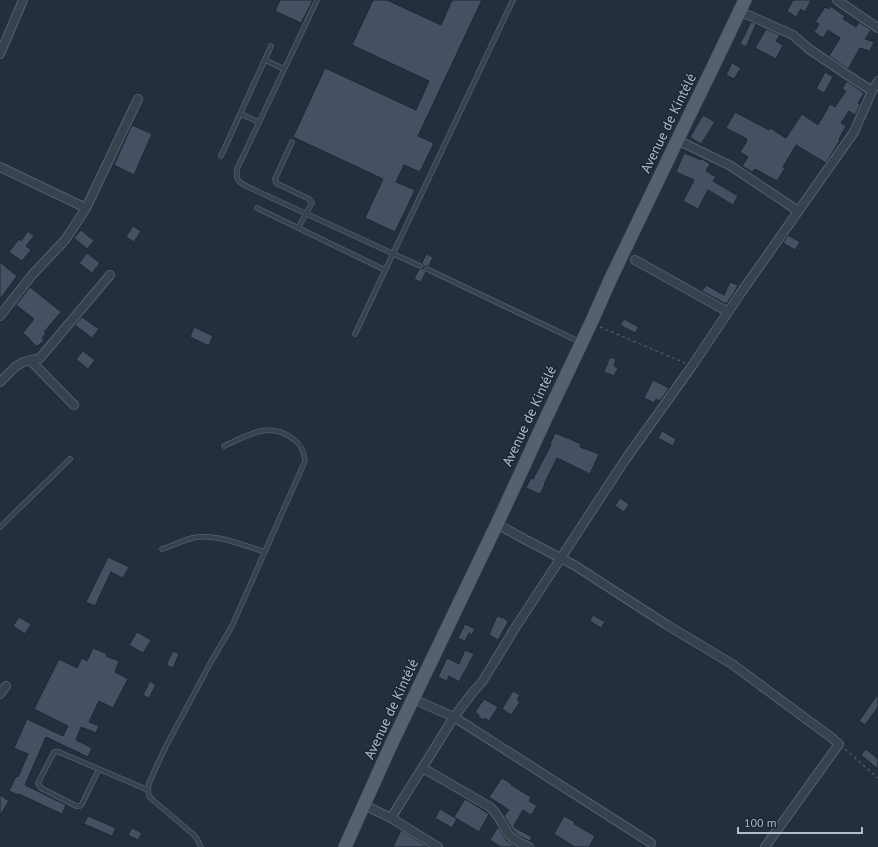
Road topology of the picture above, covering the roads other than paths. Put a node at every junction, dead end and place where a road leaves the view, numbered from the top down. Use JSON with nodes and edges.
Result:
{"nodes":[{"id":1,"x":23,"y":0,"type":"edge"},
{"id":2,"x":317,"y":0,"type":"edge"},
{"id":3,"x":513,"y":0,"type":"edge"},
{"id":4,"x":837,"y":0,"type":"edge"},
{"id":5,"x":742,"y":6,"type":"edge"},
{"id":6,"x":878,"y":28,"type":"edge"},
{"id":7,"x":272,"y":46,"type":"dead end"},
{"id":8,"x":0,"y":54,"type":"edge"},
{"id":9,"x":265,"y":60,"type":"junction"},
{"id":10,"x":284,"y":69,"type":"junction"},
{"id":11,"x":878,"y":81,"type":"edge"},
{"id":12,"x":872,"y":91,"type":"junction"},
{"id":13,"x":138,"y":99,"type":"dead end"},
{"id":14,"x":240,"y":114,"type":"junction"},
{"id":15,"x":259,"y":122,"type":"junction"},
{"id":16,"x":677,"y":140,"type":"junction"},
{"id":17,"x":292,"y":142,"type":"dead end"},
{"id":18,"x":221,"y":156,"type":"dead end"},
{"id":19,"x":0,"y":167,"type":"edge"},
{"id":20,"x":86,"y":208,"type":"junction"},
{"id":21,"x":257,"y":208,"type":"dead end"},
{"id":22,"x":798,"y":211,"type":"junction"},
{"id":23,"x":306,"y":213,"type":"junction"},
{"id":24,"x":298,"y":228,"type":"junction"},
{"id":25,"x":393,"y":253,"type":"junction"},
{"id":26,"x":635,"y":260,"type":"dead end"},
{"id":27,"x":420,"y":266,"type":"dead end"},
{"id":28,"x":427,"y":269,"type":"dead end"},
{"id":29,"x":385,"y":270,"type":"junction"},
{"id":30,"x":110,"y":275,"type":"dead end"},
{"id":31,"x":728,"y":312,"type":"junction"},
{"id":32,"x":0,"y":316,"type":"edge"},
{"id":33,"x":355,"y":334,"type":"dead end"},
{"id":34,"x":582,"y":343,"type":"junction"},
{"id":35,"x":30,"y":360,"type":"junction"},
{"id":36,"x":0,"y":382,"type":"edge"},
{"id":37,"x":74,"y":405,"type":"dead end"},
{"id":38,"x":224,"y":446,"type":"dead end"},
{"id":39,"x":70,"y":459,"type":"dead end"},
{"id":40,"x":497,"y":524,"type":"junction"},
{"id":41,"x":0,"y":527,"type":"edge"},
{"id":42,"x":162,"y":549,"type":"dead end"},
{"id":43,"x":265,"y":552,"type":"junction"},
{"id":44,"x":562,"y":558,"type":"junction"},
{"id":45,"x":6,"y":686,"type":"dead end"},
{"id":46,"x":0,"y":694,"type":"edge"},
{"id":47,"x":413,"y":699,"type":"junction"},
{"id":48,"x":454,"y":717,"type":"junction"},
{"id":49,"x":422,"y":768,"type":"junction"},
{"id":50,"x":99,"y":769,"type":"junction"},
{"id":51,"x":148,"y":790,"type":"junction"},
{"id":52,"x":364,"y":805,"type":"junction"},
{"id":53,"x":391,"y":818,"type":"junction"},
{"id":54,"x":651,"y":843,"type":"dead end"},
{"id":55,"x":201,"y":847,"type":"edge"},
{"id":56,"x":345,"y":847,"type":"edge"},
{"id":57,"x":438,"y":847,"type":"edge"},
{"id":58,"x":529,"y":847,"type":"edge"},
{"id":59,"x":765,"y":847,"type":"edge"}],
"edges":[{"from":1,"to":8,"type":"street"},
{"from":2,"to":10,"type":"lane"},
{"from":3,"to":25,"type":"lane"},
{"from":4,"to":6,"type":"street"},
{"from":5,"to":12,"type":"street"},
{"from":5,"to":16,"type":"main road","name":"Avenue de Kintélé"},
{"from":7,"to":9,"type":"lane"},
{"from":9,"to":10,"type":"lane"},
{"from":9,"to":14,"type":"lane"},
{"from":10,"to":15,"type":"lane"},
{"from":11,"to":12,"type":"street"},
{"from":12,"to":22,"type":"street"},
{"from":13,"to":20,"type":"street"},
{"from":14,"to":15,"type":"lane"},
{"from":14,"to":18,"type":"lane"},
{"from":15,"to":23,"type":"lane"},
{"from":16,"to":22,"type":"street"},
{"from":16,"to":34,"type":"main road","name":"Avenue de Kintélé"},
{"from":17,"to":23,"type":"lane"},
{"from":19,"to":20,"type":"street"},
{"from":20,"to":32,"type":"street"},
{"from":21,"to":24,"type":"lane"},
{"from":22,"to":31,"type":"street"},
{"from":23,"to":24,"type":"lane"},
{"from":23,"to":25,"type":"lane"},
{"from":24,"to":29,"type":"lane"},
{"from":25,"to":27,"type":"lane"},
{"from":25,"to":29,"type":"lane"},
{"from":26,"to":31,"type":"street"},
{"from":28,"to":34,"type":"lane"},
{"from":29,"to":33,"type":"lane"},
{"from":30,"to":35,"type":"street"},
{"from":31,"to":44,"type":"street"},
{"from":34,"to":40,"type":"main road","name":"Avenue de Kintélé"},
{"from":35,"to":36,"type":"street"},
{"from":35,"to":37,"type":"street"},
{"from":38,"to":43,"type":"lane"},
{"from":39,"to":41,"type":"lane"},
{"from":40,"to":44,"type":"street"},
{"from":40,"to":47,"type":"main road","name":"Avenue de Kintélé"},
{"from":42,"to":43,"type":"lane"},
{"from":43,"to":51,"type":"lane"},
{"from":44,"to":48,"type":"street"},
{"from":44,"to":59,"type":"street"},
{"from":45,"to":46,"type":"street"},
{"from":47,"to":48,"type":"street"},
{"from":47,"to":52,"type":"main road","name":"Avenue de Kintélé"},
{"from":48,"to":49,"type":"street"},
{"from":48,"to":54,"type":"street"},
{"from":49,"to":53,"type":"street"},
{"from":49,"to":58,"type":"street"},
{"from":50,"to":50,"type":"lane"},
{"from":50,"to":51,"type":"lane"},
{"from":51,"to":55,"type":"lane"},
{"from":52,"to":53,"type":"street"},
{"from":52,"to":56,"type":"main road","name":"Avenue de Kintélé"},
{"from":53,"to":57,"type":"street"}]}
